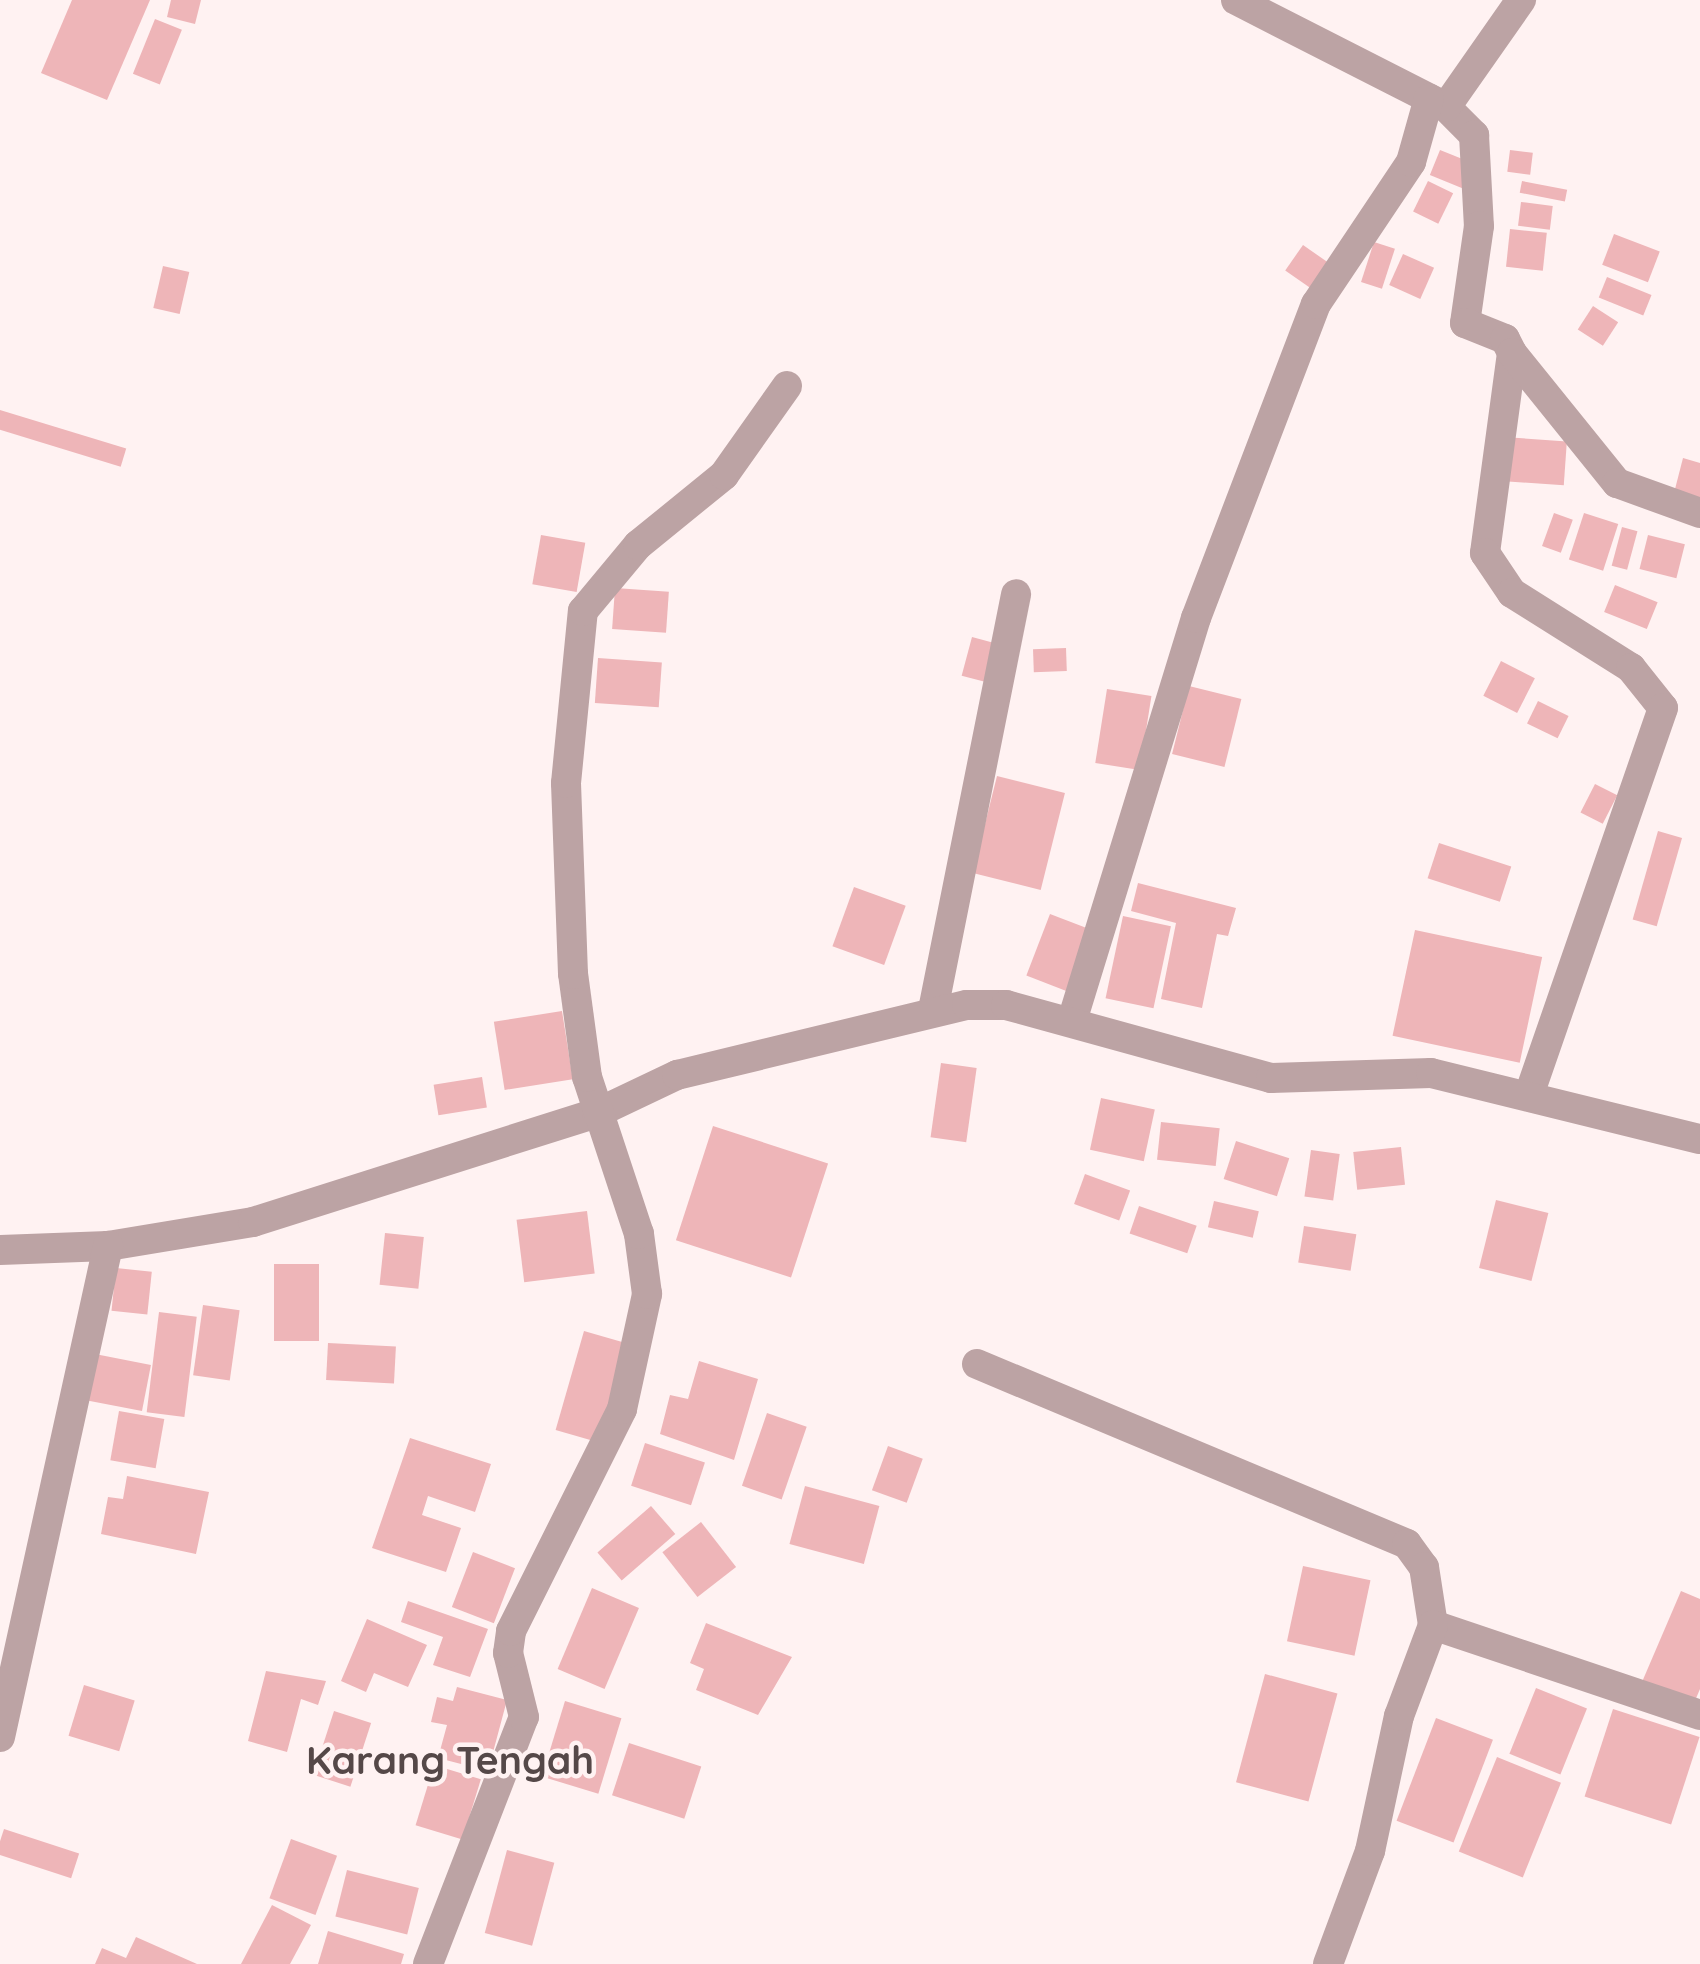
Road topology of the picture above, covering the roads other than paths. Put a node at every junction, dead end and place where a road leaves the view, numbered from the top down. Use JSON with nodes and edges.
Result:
{"nodes":[{"id":1,"x":1237,"y":0,"type":"edge"},
{"id":2,"x":1521,"y":0,"type":"edge"},
{"id":3,"x":1438,"y":102,"type":"junction"},
{"id":4,"x":1511,"y":353,"type":"junction"},
{"id":5,"x":787,"y":386,"type":"dead end"},
{"id":6,"x":1700,"y":513,"type":"edge"},
{"id":7,"x":1016,"y":594,"type":"dead end"},
{"id":8,"x":933,"y":1010,"type":"junction"},
{"id":9,"x":1072,"y":1021,"type":"junction"},
{"id":10,"x":1529,"y":1095,"type":"junction"},
{"id":11,"x":597,"y":1113,"type":"junction"},
{"id":12,"x":1700,"y":1139,"type":"edge"},
{"id":13,"x":108,"y":1246,"type":"junction"},
{"id":14,"x":0,"y":1250,"type":"edge"},
{"id":15,"x":977,"y":1364,"type":"dead end"},
{"id":16,"x":1433,"y":1625,"type":"junction"},
{"id":17,"x":1700,"y":1715,"type":"edge"},
{"id":18,"x":0,"y":1737,"type":"edge"},
{"id":19,"x":428,"y":1964,"type":"edge"},
{"id":20,"x":1328,"y":1964,"type":"edge"}],
"edges":[{"from":1,"to":3,"type":"street"},
{"from":2,"to":3,"type":"street"},
{"from":3,"to":4,"type":"street"},
{"from":3,"to":9,"type":"street"},
{"from":4,"to":6,"type":"street"},
{"from":4,"to":10,"type":"street"},
{"from":5,"to":11,"type":"street"},
{"from":7,"to":8,"type":"street"},
{"from":8,"to":9,"type":"street"},
{"from":8,"to":11,"type":"street"},
{"from":9,"to":10,"type":"street"},
{"from":10,"to":12,"type":"street"},
{"from":11,"to":13,"type":"street"},
{"from":11,"to":19,"type":"street"},
{"from":13,"to":14,"type":"street"},
{"from":13,"to":18,"type":"street"},
{"from":15,"to":16,"type":"street"},
{"from":16,"to":17,"type":"street"},
{"from":16,"to":20,"type":"street"}]}
